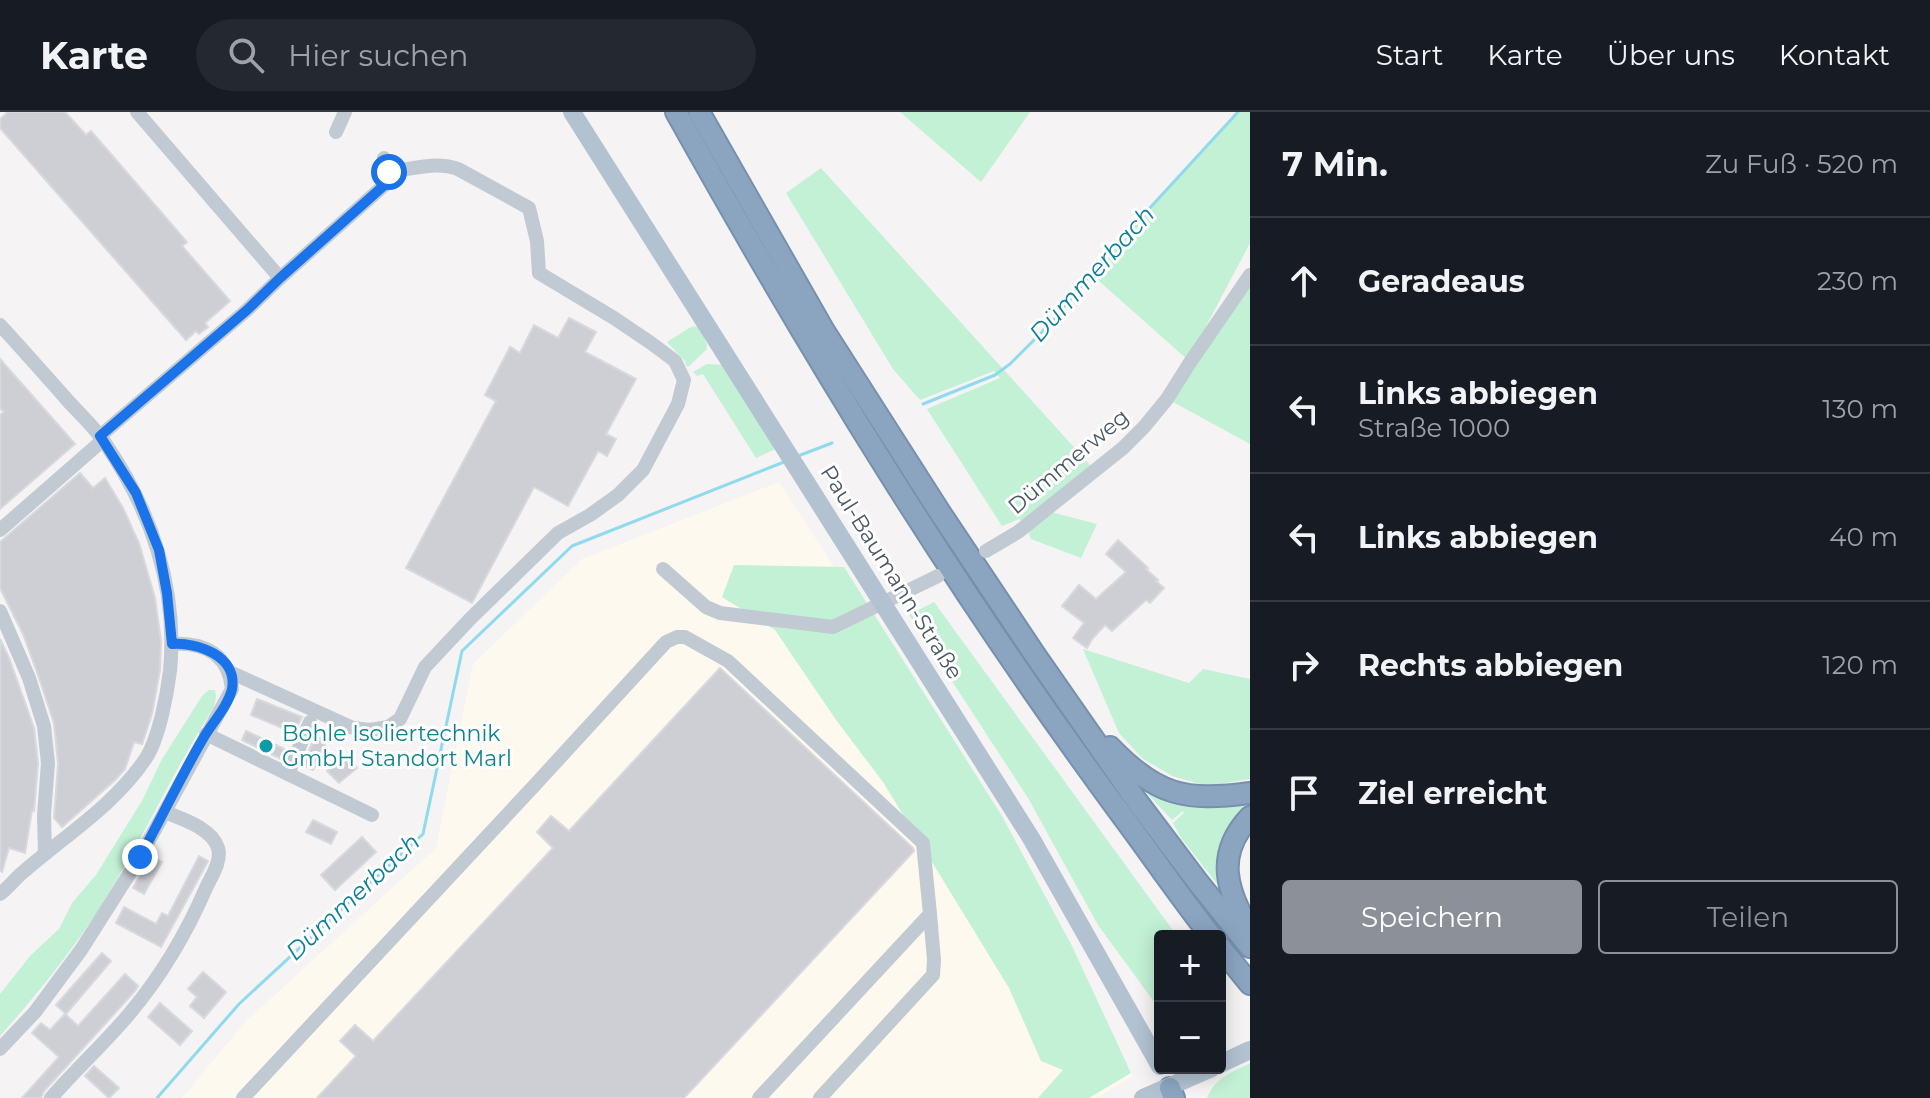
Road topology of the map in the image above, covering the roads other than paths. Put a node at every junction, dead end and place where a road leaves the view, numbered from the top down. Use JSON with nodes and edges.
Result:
{"nodes":[{"id":1,"x":137,"y":112,"type":"edge"},
{"id":2,"x":345,"y":112,"type":"edge"},
{"id":3,"x":572,"y":112,"type":"edge"},
{"id":4,"x":676,"y":112,"type":"edge"},
{"id":5,"x":699,"y":112,"type":"edge"},
{"id":6,"x":336,"y":132,"type":"dead end"},
{"id":7,"x":1250,"y":275,"type":"edge"},
{"id":8,"x":280,"y":278,"type":"junction"},
{"id":9,"x":0,"y":325,"type":"edge"},
{"id":10,"x":102,"y":438,"type":"junction"},
{"id":11,"x":0,"y":530,"type":"edge"},
{"id":12,"x":986,"y":551,"type":"dead end"},
{"id":13,"x":663,"y":569,"type":"dead end"},
{"id":14,"x":938,"y":576,"type":"dead end"},
{"id":15,"x":884,"y":604,"type":"junction"},
{"id":16,"x":0,"y":611,"type":"edge"},
{"id":17,"x":172,"y":644,"type":"junction"},
{"id":18,"x":1035,"y":655,"type":"junction"},
{"id":19,"x":230,"y":672,"type":"junction"},
{"id":20,"x":310,"y":722,"type":"dead end"},
{"id":21,"x":206,"y":734,"type":"junction"},
{"id":22,"x":288,"y":774,"type":"junction"},
{"id":23,"x":1250,"y":793,"type":"edge"},
{"id":24,"x":165,"y":812,"type":"junction"},
{"id":25,"x":372,"y":815,"type":"dead end"},
{"id":26,"x":1250,"y":817,"type":"edge"},
{"id":27,"x":45,"y":854,"type":"junction"},
{"id":28,"x":3,"y":892,"type":"edge"},
{"id":29,"x":930,"y":914,"type":"junction"},
{"id":30,"x":1207,"y":930,"type":"edge"},
{"id":31,"x":1250,"y":930,"type":"edge"},
{"id":32,"x":1250,"y":947,"type":"edge"},
{"id":33,"x":1226,"y":954,"type":"edge"},
{"id":34,"x":1250,"y":984,"type":"edge"},
{"id":35,"x":1126,"y":1005,"type":"junction"},
{"id":36,"x":1154,"y":1032,"type":"edge"},
{"id":37,"x":0,"y":1049,"type":"edge"},
{"id":38,"x":1154,"y":1056,"type":"edge"},
{"id":39,"x":1163,"y":1074,"type":"edge"},
{"id":40,"x":1202,"y":1074,"type":"edge"},
{"id":41,"x":1172,"y":1093,"type":"edge"},
{"id":42,"x":51,"y":1098,"type":"edge"},
{"id":43,"x":243,"y":1098,"type":"edge"},
{"id":44,"x":759,"y":1098,"type":"edge"},
{"id":45,"x":820,"y":1098,"type":"edge"},
{"id":46,"x":1143,"y":1098,"type":"edge"}],
"edges":[{"from":1,"to":8,"type":"street"},
{"from":2,"to":6,"type":"street"},
{"from":3,"to":15,"type":"main road","name":"Paul-Baumann-Straße"},
{"from":4,"to":30,"type":"highway"},
{"from":5,"to":18,"type":"highway"},
{"from":7,"to":12,"type":"street","name":"Dümmerweg"},
{"from":8,"to":10,"type":"street"},
{"from":8,"to":19,"type":"street"},
{"from":9,"to":10,"type":"street"},
{"from":10,"to":11,"type":"street"},
{"from":10,"to":17,"type":"street"},
{"from":13,"to":15,"type":"street"},
{"from":14,"to":15,"type":"street"},
{"from":15,"to":35,"type":"main road","name":"Paul-Baumann-Straße"},
{"from":16,"to":27,"type":"street"},
{"from":17,"to":19,"type":"street"},
{"from":17,"to":27,"type":"street"},
{"from":18,"to":23,"type":"highway"},
{"from":18,"to":32,"type":"highway"},
{"from":19,"to":21,"type":"street"},
{"from":20,"to":22,"type":"street"},
{"from":21,"to":22,"type":"street"},
{"from":21,"to":24,"type":"street"},
{"from":22,"to":25,"type":"street"},
{"from":24,"to":37,"type":"street"},
{"from":24,"to":42,"type":"street"},
{"from":26,"to":31,"type":"highway"},
{"from":27,"to":28,"type":"street"},
{"from":29,"to":43,"type":"street"},
{"from":29,"to":44,"type":"street"},
{"from":29,"to":45,"type":"street"},
{"from":33,"to":34,"type":"highway"},
{"from":35,"to":36,"type":"main road"},
{"from":35,"to":38,"type":"main road","name":"Paul-Baumann-Straße"},
{"from":39,"to":41,"type":"main road","name":"Paul-Baumann-Straße"},
{"from":40,"to":41,"type":"main road"},
{"from":41,"to":46,"type":"main road"}]}
